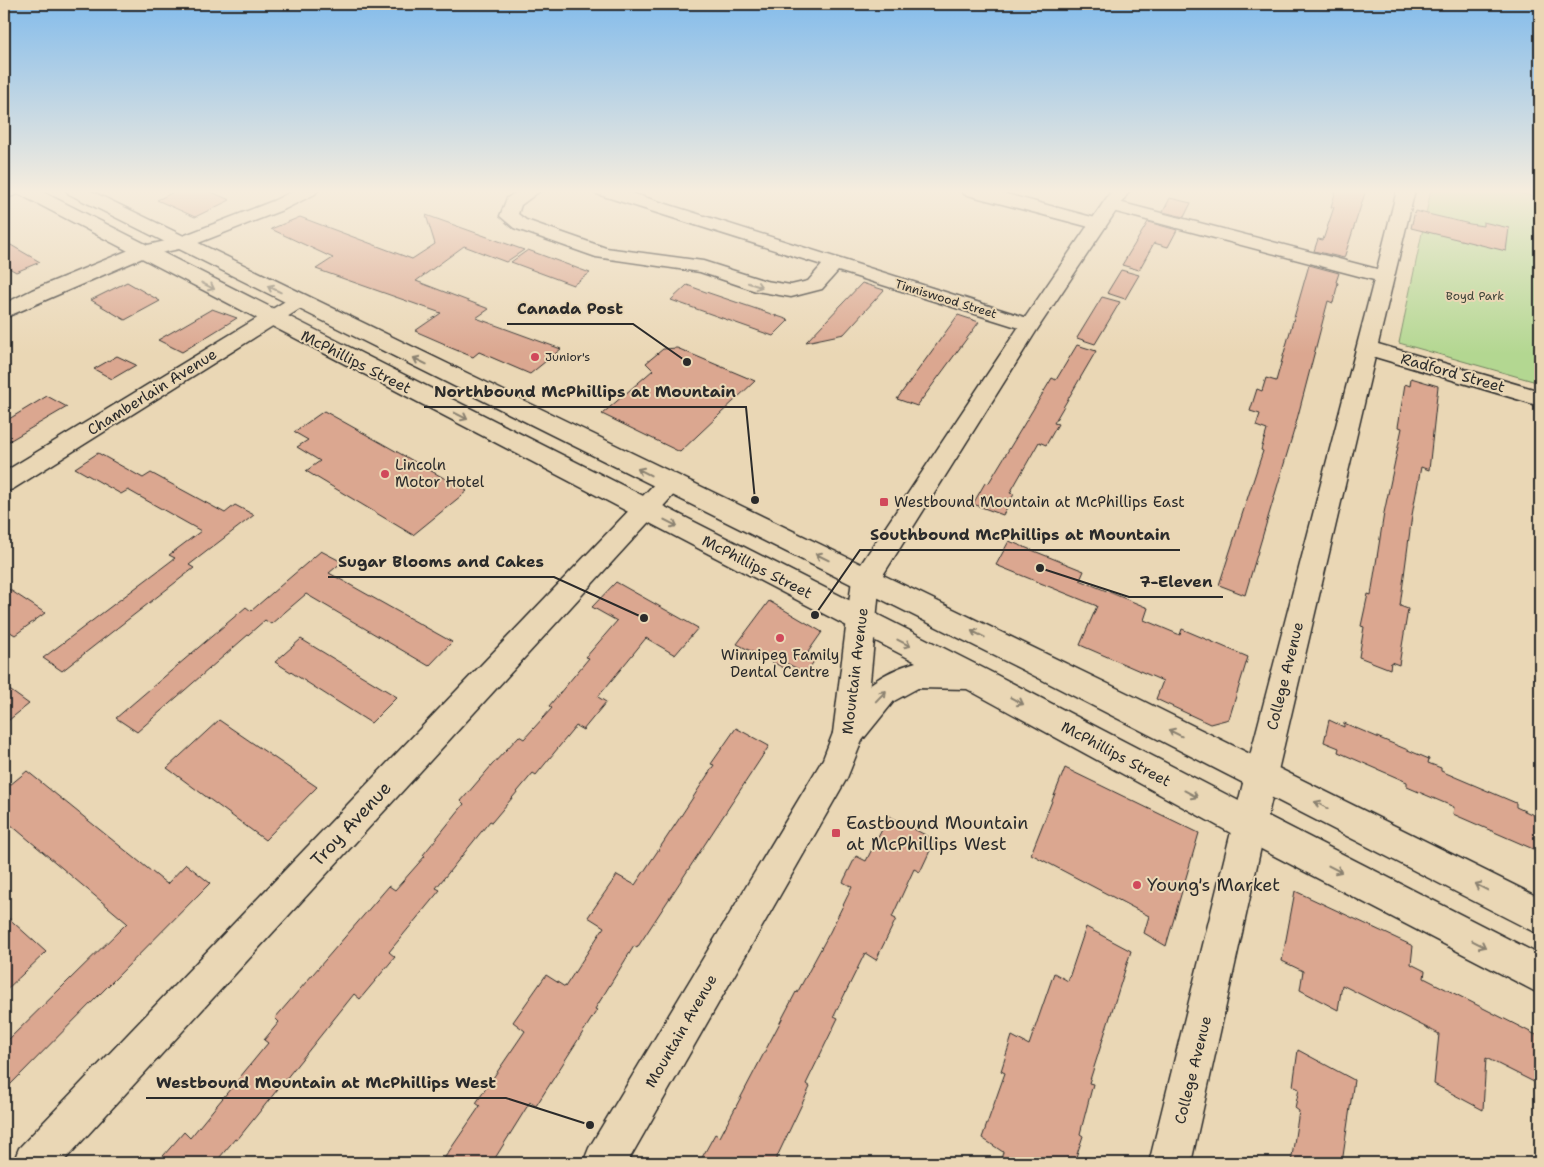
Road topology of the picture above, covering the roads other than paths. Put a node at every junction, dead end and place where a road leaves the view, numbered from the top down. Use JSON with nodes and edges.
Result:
{"nodes":[{"id":1,"x":127,"y":244,"type":"edge"},
{"id":2,"x":175,"y":244,"type":"edge"},
{"id":3,"x":184,"y":244,"type":"edge"},
{"id":4,"x":579,"y":244,"type":"edge"},
{"id":5,"x":773,"y":244,"type":"edge"},
{"id":6,"x":1084,"y":244,"type":"edge"},
{"id":7,"x":1272,"y":244,"type":"edge"},
{"id":8,"x":1392,"y":244,"type":"edge"},
{"id":9,"x":141,"y":252,"type":"junction"},
{"id":10,"x":834,"y":264,"type":"junction"},
{"id":11,"x":1384,"y":278,"type":"junction"},
{"id":12,"x":299,"y":301,"type":"junction"},
{"id":13,"x":4,"y":312,"type":"edge"},
{"id":14,"x":271,"y":318,"type":"junction"},
{"id":15,"x":1030,"y":325,"type":"junction"},
{"id":16,"x":1367,"y":348,"type":"junction"},
{"id":17,"x":1540,"y":399,"type":"edge"},
{"id":18,"x":4,"y":483,"type":"edge"},
{"id":19,"x":669,"y":484,"type":"junction"},
{"id":20,"x":644,"y":510,"type":"junction"},
{"id":21,"x":866,"y":579,"type":"junction"},
{"id":22,"x":861,"y":621,"type":"junction"},
{"id":23,"x":974,"y":678,"type":"junction"},
{"id":24,"x":849,"y":733,"type":"junction"},
{"id":25,"x":1260,"y":775,"type":"junction"},
{"id":26,"x":1250,"y":825,"type":"junction"},
{"id":27,"x":1540,"y":917,"type":"edge"},
{"id":28,"x":1540,"y":975,"type":"edge"},
{"id":29,"x":34,"y":1163,"type":"edge"},
{"id":30,"x":604,"y":1163,"type":"edge"},
{"id":31,"x":1170,"y":1163,"type":"edge"}],
"edges":[{"from":1,"to":9,"type":"street","name":"McPhillips Street"},
{"from":2,"to":9,"type":"street"},
{"from":12,"to":3,"type":"street","name":"McPhillips Street","one_way":true},
{"from":4,"to":10,"type":"street","one_way":true},
{"from":5,"to":10,"type":"street","name":"Tinniswood Street"},
{"from":6,"to":15,"type":"street","name":"Mountain Avenue"},
{"from":7,"to":11,"type":"street"},
{"from":8,"to":11,"type":"street","name":"College Avenue"},
{"from":9,"to":13,"type":"street"},
{"from":9,"to":14,"type":"street","name":"McPhillips Street","one_way":true},
{"from":10,"to":15,"type":"street","name":"Tinniswood Street"},
{"from":11,"to":16,"type":"street","name":"College Avenue"},
{"from":12,"to":14,"type":"street","name":"Chamberlain Avenue"},
{"from":19,"to":12,"type":"street","name":"McPhillips Street","one_way":true},
{"from":14,"to":18,"type":"street","name":"Chamberlain Avenue"},
{"from":14,"to":20,"type":"street","name":"McPhillips Street","one_way":true},
{"from":15,"to":21,"type":"street","name":"Mountain Avenue"},
{"from":16,"to":17,"type":"street","name":"Radford Street"},
{"from":16,"to":25,"type":"street","name":"College Avenue"},
{"from":19,"to":20,"type":"street","name":"Troy Avenue"},
{"from":21,"to":19,"type":"street","name":"McPhillips Street","one_way":true},
{"from":20,"to":22,"type":"street","name":"McPhillips Street","one_way":true},
{"from":20,"to":29,"type":"street","name":"Troy Avenue"},
{"from":21,"to":22,"type":"street","name":"Mountain Avenue"},
{"from":25,"to":21,"type":"street","name":"McPhillips Street","one_way":true},
{"from":22,"to":23,"type":"street","name":"McPhillips Street","one_way":true},
{"from":22,"to":24,"type":"street","name":"Mountain Avenue"},
{"from":24,"to":23,"type":"street","one_way":true},
{"from":23,"to":26,"type":"street","name":"McPhillips Street","one_way":true},
{"from":24,"to":30,"type":"street","name":"Mountain Avenue"},
{"from":25,"to":26,"type":"street","name":"College Avenue"},
{"from":27,"to":25,"type":"street","name":"McPhillips Street","one_way":true},
{"from":26,"to":28,"type":"street","name":"McPhillips Street","one_way":true},
{"from":26,"to":31,"type":"street","name":"College Avenue"}]}
